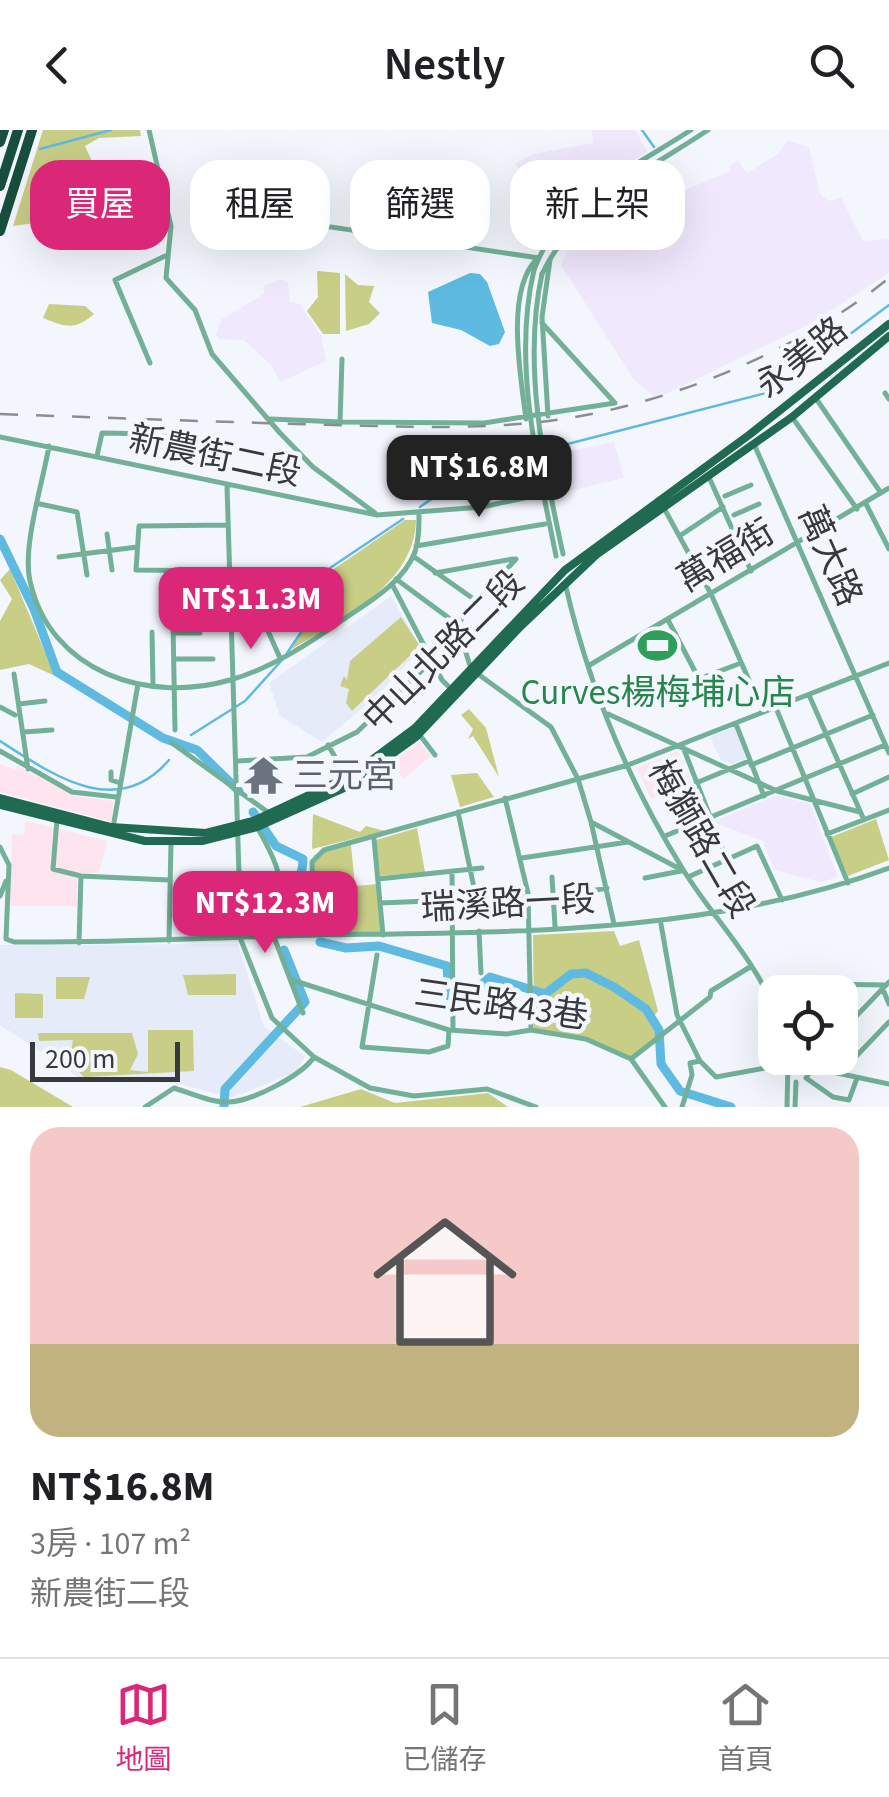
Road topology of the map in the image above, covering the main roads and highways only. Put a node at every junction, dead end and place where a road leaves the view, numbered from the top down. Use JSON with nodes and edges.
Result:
{"nodes":[{"id":1,"x":4,"y":130,"type":"edge"},
{"id":2,"x":18,"y":130,"type":"edge"},
{"id":3,"x":32,"y":130,"type":"edge"},
{"id":4,"x":0,"y":142,"type":"edge"},
{"id":5,"x":0,"y":186,"type":"edge"},
{"id":6,"x":0,"y":231,"type":"edge"},
{"id":7,"x":889,"y":324,"type":"edge"},
{"id":8,"x":889,"y":336,"type":"edge"},
{"id":9,"x":752,"y":440,"type":"junction"},
{"id":10,"x":662,"y":502,"type":"junction"},
{"id":11,"x":474,"y":672,"type":"junction"},
{"id":12,"x":455,"y":692,"type":"junction"},
{"id":13,"x":350,"y":780,"type":"junction"},
{"id":14,"x":0,"y":801,"type":"edge"},
{"id":15,"x":171,"y":838,"type":"junction"}],
"edges":[{"from":1,"to":4,"type":"highway"},
{"from":2,"to":5,"type":"highway"},
{"from":3,"to":6,"type":"highway"},
{"from":7,"to":9,"type":"main road","name":"永美路"},
{"from":8,"to":9,"type":"main road","name":"永美路"},
{"from":9,"to":10,"type":"main road","name":"中山北路二段"},
{"from":9,"to":10,"type":"main road","name":"中山北路二段"},
{"from":10,"to":11,"type":"main road","name":"中山北路二段"},
{"from":10,"to":11,"type":"main road","name":"中山北路二段"},
{"from":11,"to":12,"type":"main road","name":"中山北路二段"},
{"from":12,"to":13,"type":"main road","name":"中山北路二段"},
{"from":12,"to":13,"type":"main road","name":"中山北路二段"},
{"from":13,"to":15,"type":"main road","name":"中山北路二段"},
{"from":14,"to":15,"type":"main road","name":"中山北路二段"},
{"from":14,"to":15,"type":"main road","name":"中山北路二段"}]}
